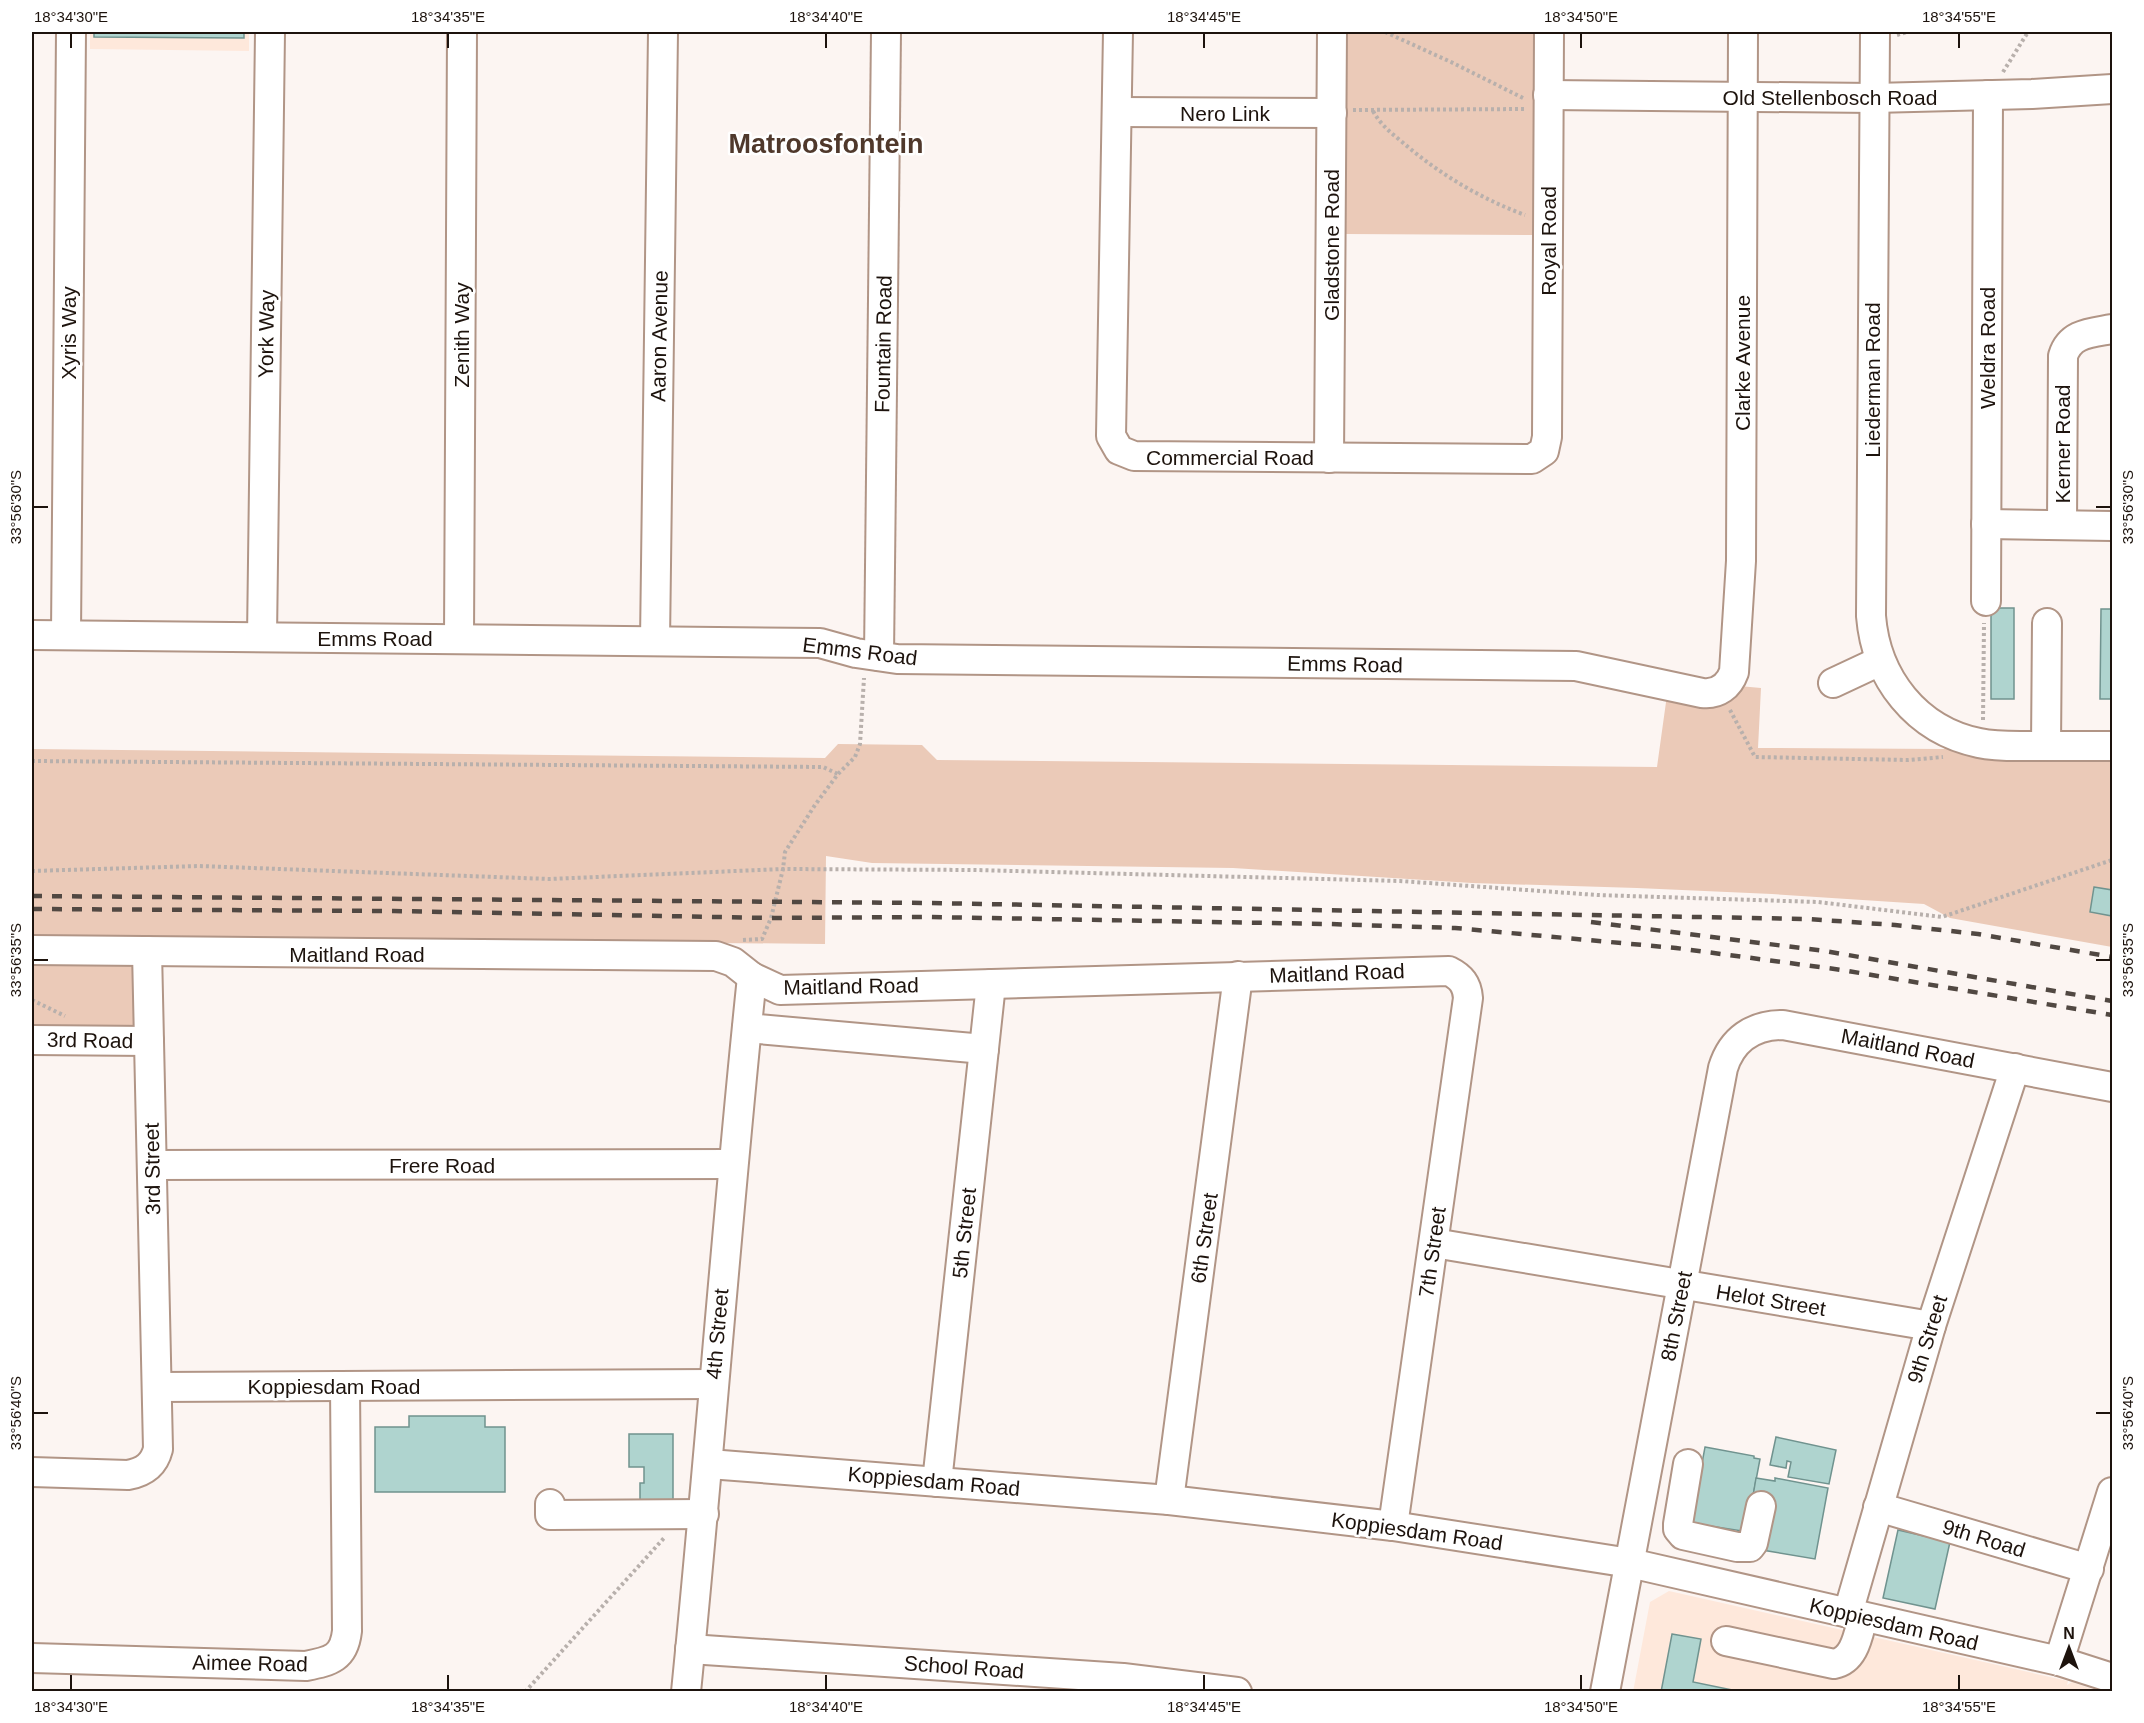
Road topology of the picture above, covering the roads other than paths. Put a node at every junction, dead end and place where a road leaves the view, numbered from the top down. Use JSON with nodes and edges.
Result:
{"nodes":[{"id":1,"x":71,"y":32,"type":"edge"},
{"id":2,"x":270,"y":32,"type":"edge"},
{"id":3,"x":462,"y":32,"type":"edge"},
{"id":4,"x":663,"y":32,"type":"edge"},
{"id":5,"x":886,"y":32,"type":"edge"},
{"id":6,"x":1118,"y":32,"type":"edge"},
{"id":7,"x":1332,"y":32,"type":"edge"},
{"id":8,"x":1549,"y":32,"type":"edge"},
{"id":9,"x":1743,"y":32,"type":"edge"},
{"id":10,"x":1875,"y":32,"type":"edge"},
{"id":11,"x":2112,"y":89,"type":"edge"},
{"id":12,"x":1988,"y":95,"type":"junction"},
{"id":13,"x":1743,"y":97,"type":"junction"},
{"id":14,"x":1874,"y":98,"type":"junction"},
{"id":15,"x":1544,"y":104,"type":"junction"},
{"id":16,"x":1118,"y":112,"type":"junction"},
{"id":17,"x":1332,"y":113,"type":"junction"},
{"id":18,"x":2112,"y":329,"type":"edge"},
{"id":19,"x":1544,"y":451,"type":"joint"},
{"id":20,"x":1329,"y":458,"type":"junction"},
{"id":21,"x":1986,"y":525,"type":"junction"},
{"id":22,"x":2062,"y":525,"type":"junction"},
{"id":23,"x":2112,"y":526,"type":"edge"},
{"id":24,"x":1986,"y":601,"type":"road end"},
{"id":25,"x":2047,"y":623,"type":"dead end"},
{"id":26,"x":32,"y":635,"type":"edge"},
{"id":27,"x":66,"y":635,"type":"junction"},
{"id":28,"x":262,"y":637,"type":"junction"},
{"id":29,"x":459,"y":639,"type":"junction"},
{"id":30,"x":656,"y":641,"type":"junction"},
{"id":31,"x":872,"y":655,"type":"junction"},
{"id":32,"x":1880,"y":661,"type":"junction"},
{"id":33,"x":1833,"y":683,"type":"dead end"},
{"id":34,"x":1721,"y":690,"type":"joint"},
{"id":35,"x":2046,"y":746,"type":"junction"},
{"id":36,"x":2112,"y":746,"type":"edge"},
{"id":37,"x":32,"y":950,"type":"edge"},
{"id":38,"x":147,"y":951,"type":"junction"},
{"id":39,"x":1238,"y":976,"type":"junction"},
{"id":40,"x":752,"y":977,"type":"junction"},
{"id":41,"x":1461,"y":979,"type":"joint"},
{"id":42,"x":991,"y":984,"type":"junction"},
{"id":43,"x":747,"y":1028,"type":"junction"},
{"id":44,"x":32,"y":1040,"type":"edge"},
{"id":45,"x":149,"y":1041,"type":"junction"},
{"id":46,"x":984,"y":1049,"type":"junction"},
{"id":47,"x":1723,"y":1068,"type":"joint"},
{"id":48,"x":2014,"y":1068,"type":"junction"},
{"id":49,"x":2112,"y":1087,"type":"edge"},
{"id":50,"x":732,"y":1164,"type":"junction"},
{"id":51,"x":152,"y":1165,"type":"junction"},
{"id":52,"x":1434,"y":1243,"type":"junction"},
{"id":53,"x":1682,"y":1285,"type":"junction"},
{"id":54,"x":1930,"y":1326,"type":"junction"},
{"id":55,"x":713,"y":1384,"type":"junction"},
{"id":56,"x":345,"y":1386,"type":"junction"},
{"id":57,"x":158,"y":1387,"type":"junction"},
{"id":58,"x":709,"y":1464,"type":"junction"},
{"id":59,"x":1688,"y":1464,"type":"dead end"},
{"id":60,"x":32,"y":1472,"type":"edge"},
{"id":61,"x":937,"y":1482,"type":"junction"},
{"id":62,"x":2112,"y":1492,"type":"edge"},
{"id":63,"x":1169,"y":1500,"type":"junction"},
{"id":64,"x":550,"y":1504,"type":"dead end"},
{"id":65,"x":1761,"y":1506,"type":"dead end"},
{"id":66,"x":1878,"y":1507,"type":"junction"},
{"id":67,"x":704,"y":1514,"type":"junction"},
{"id":68,"x":1393,"y":1526,"type":"junction"},
{"id":69,"x":1737,"y":1547,"type":"junction"},
{"id":70,"x":1630,"y":1563,"type":"junction"},
{"id":71,"x":2089,"y":1569,"type":"junction"},
{"id":72,"x":1729,"y":1586,"type":"junction"},
{"id":73,"x":1855,"y":1615,"type":"junction"},
{"id":74,"x":1726,"y":1641,"type":"dead end"},
{"id":75,"x":690,"y":1649,"type":"junction"},
{"id":76,"x":32,"y":1658,"type":"edge"},
{"id":77,"x":2059,"y":1661,"type":"junction"},
{"id":78,"x":2112,"y":1678,"type":"edge"},
{"id":79,"x":686,"y":1692,"type":"edge"},
{"id":80,"x":1236,"y":1692,"type":"edge"},
{"id":81,"x":1605,"y":1692,"type":"edge"}],
"edges":[{"from":1,"to":27,"type":"street","name":"Xyris Way"},
{"from":2,"to":28,"type":"street","name":"York Way"},
{"from":3,"to":29,"type":"street","name":"Zenith Way"},
{"from":4,"to":30,"type":"street","name":"Aaron Avenue"},
{"from":5,"to":31,"type":"street","name":"Fountain Road"},
{"from":6,"to":16,"type":"street","name":"Commercial Road"},
{"from":7,"to":17,"type":"street","name":"Gladstone Road"},
{"from":8,"to":15,"type":"street","name":"Royal Road"},
{"from":9,"to":13,"type":"street","name":"Clarke Avenue"},
{"from":10,"to":14,"type":"street","name":"Liederman Road"},
{"from":11,"to":12,"type":"street","name":"Old Stellenbosch Road"},
{"from":12,"to":14,"type":"street","name":"Old Stellenbosch Road"},
{"from":12,"to":21,"type":"street","name":"Weldra Road"},
{"from":13,"to":14,"type":"street","name":"Old Stellenbosch Road"},
{"from":13,"to":15,"type":"street","name":"Old Stellenbosch Road"},
{"from":13,"to":34,"type":"street","name":"Clarke Avenue"},
{"from":14,"to":32,"type":"street","name":"Liederman Road"},
{"from":15,"to":19,"type":"street","name":"Royal Road"},
{"from":16,"to":17,"type":"street","name":"Nero Link"},
{"from":16,"to":20,"type":"street","name":"Commercial Road"},
{"from":17,"to":20,"type":"street","name":"Gladstone Road"},
{"from":18,"to":22,"type":"street","name":"Kerner Road"},
{"from":19,"to":20,"type":"street","name":"Commercial Road"},
{"from":21,"to":22,"type":"street","name":"Kerner Road"},
{"from":21,"to":24,"type":"street","name":"Weldra Road"},
{"from":22,"to":23,"type":"street","name":"Kerner Road"},
{"from":25,"to":35,"type":"street"},
{"from":26,"to":27,"type":"street","name":"Emms Road"},
{"from":27,"to":28,"type":"street","name":"Emms Road"},
{"from":28,"to":29,"type":"street","name":"Emms Road"},
{"from":29,"to":30,"type":"street","name":"Emms Road"},
{"from":30,"to":31,"type":"street","name":"Emms Road"},
{"from":31,"to":34,"type":"street","name":"Emms Road"},
{"from":32,"to":33,"type":"street"},
{"from":32,"to":35,"type":"street","name":"Liederman Road"},
{"from":35,"to":36,"type":"street","name":"Liederman Road"},
{"from":37,"to":38,"type":"street","name":"Maitland Road"},
{"from":38,"to":40,"type":"street","name":"Maitland Road"},
{"from":38,"to":45,"type":"street","name":"3rd Street"},
{"from":39,"to":41,"type":"street","name":"Maitland Road"},
{"from":39,"to":42,"type":"street","name":"Maitland Road"},
{"from":39,"to":63,"type":"street","name":"6th Street"},
{"from":40,"to":42,"type":"street","name":"Maitland Road"},
{"from":40,"to":43,"type":"street","name":"4th Street"},
{"from":41,"to":52,"type":"street","name":"7th Street"},
{"from":42,"to":46,"type":"street","name":"5th Street"},
{"from":43,"to":46,"type":"street"},
{"from":43,"to":50,"type":"street","name":"4th Street"},
{"from":44,"to":45,"type":"street","name":"3rd Road"},
{"from":45,"to":51,"type":"street","name":"3rd Street"},
{"from":46,"to":61,"type":"street","name":"5th Street"},
{"from":47,"to":48,"type":"street","name":"Maitland Road"},
{"from":47,"to":53,"type":"street","name":"8th Street"},
{"from":48,"to":49,"type":"street","name":"Maitland Road"},
{"from":48,"to":54,"type":"street","name":"9th Street"},
{"from":50,"to":51,"type":"street","name":"Frere Road"},
{"from":50,"to":55,"type":"street","name":"4th Street"},
{"from":51,"to":57,"type":"street","name":"3rd Street"},
{"from":52,"to":53,"type":"street","name":"Helot Street"},
{"from":52,"to":68,"type":"street","name":"7th Street"},
{"from":53,"to":54,"type":"street","name":"Helot Street"},
{"from":53,"to":70,"type":"street","name":"8th Street"},
{"from":54,"to":66,"type":"street","name":"9th Street"},
{"from":55,"to":56,"type":"street","name":"Koppiesdam Road"},
{"from":55,"to":58,"type":"street","name":"4th Street"},
{"from":56,"to":57,"type":"street","name":"Koppiesdam Road"},
{"from":56,"to":76,"type":"street","name":"Aimee Road"},
{"from":57,"to":60,"type":"street"},
{"from":58,"to":61,"type":"street","name":"Koppiesdam Road"},
{"from":58,"to":67,"type":"street","name":"4th Street"},
{"from":59,"to":69,"type":"street"},
{"from":61,"to":63,"type":"street","name":"Koppiesdam Road"},
{"from":62,"to":71,"type":"street"},
{"from":63,"to":68,"type":"street","name":"Koppiesdam Road"},
{"from":64,"to":67,"type":"street"},
{"from":65,"to":69,"type":"street"},
{"from":66,"to":71,"type":"street","name":"9th Road"},
{"from":66,"to":73,"type":"street","name":"9th Street"},
{"from":67,"to":75,"type":"street","name":"4th Street"},
{"from":68,"to":70,"type":"street","name":"Koppiesdam Road"},
{"from":69,"to":72,"type":"street"},
{"from":70,"to":72,"type":"street","name":"Koppiesdam Road"},
{"from":70,"to":81,"type":"street","name":"8th Street"},
{"from":71,"to":77,"type":"street"},
{"from":72,"to":73,"type":"street","name":"Koppiesdam Road"},
{"from":73,"to":74,"type":"street","name":"9th Street"},
{"from":73,"to":77,"type":"street","name":"Koppiesdam Road"},
{"from":75,"to":79,"type":"street","name":"4th Street"},
{"from":75,"to":80,"type":"street","name":"School Road"},
{"from":77,"to":78,"type":"street","name":"Koppiesdam Road"}]}
